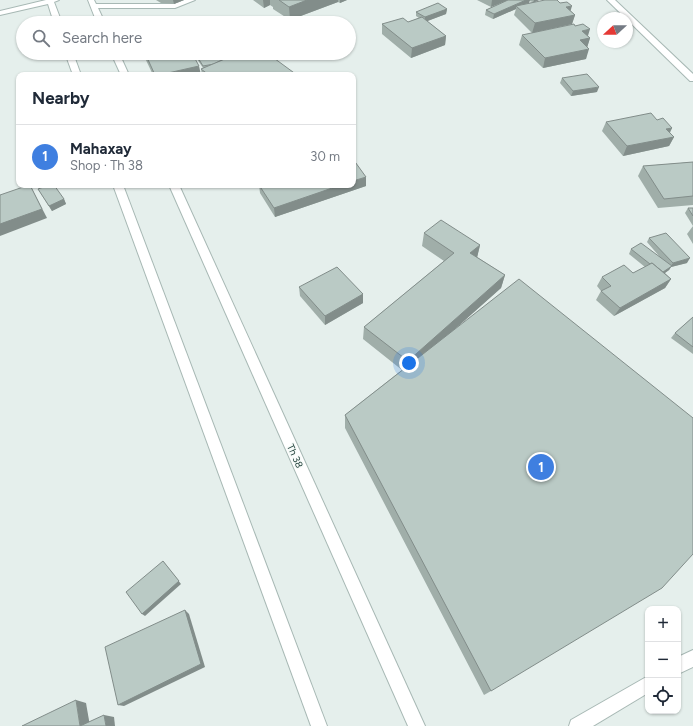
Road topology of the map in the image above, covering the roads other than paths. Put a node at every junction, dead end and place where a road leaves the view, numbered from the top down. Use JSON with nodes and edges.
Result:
{"nodes":[{"id":1,"x":52,"y":0,"type":"edge"},
{"id":2,"x":191,"y":0,"type":"edge"},
{"id":3,"x":611,"y":0,"type":"edge"},
{"id":4,"x":92,"y":3,"type":"edge"},
{"id":5,"x":0,"y":13,"type":"edge"},
{"id":6,"x":56,"y":16,"type":"edge"},
{"id":7,"x":98,"y":16,"type":"edge"},
{"id":8,"x":72,"y":60,"type":"edge"},
{"id":9,"x":118,"y":60,"type":"edge"},
{"id":10,"x":76,"y":72,"type":"edge"},
{"id":11,"x":124,"y":72,"type":"edge"},
{"id":12,"x":693,"y":80,"type":"edge"},
{"id":13,"x":119,"y":188,"type":"edge"},
{"id":14,"x":175,"y":188,"type":"edge"},
{"id":15,"x":693,"y":658,"type":"edge"},
{"id":16,"x":681,"y":664,"type":"edge"},
{"id":17,"x":645,"y":686,"type":"edge"},
{"id":18,"x":319,"y":726,"type":"edge"},
{"id":19,"x":417,"y":726,"type":"edge"},
{"id":20,"x":578,"y":726,"type":"edge"}],
"edges":[{"from":1,"to":5,"type":"street"},
{"from":1,"to":6,"type":"street"},
{"from":2,"to":4,"type":"street"},
{"from":3,"to":12,"type":"street"},
{"from":4,"to":7,"type":"street"},
{"from":8,"to":10,"type":"street"},
{"from":9,"to":11,"type":"street"},
{"from":13,"to":18,"type":"street"},
{"from":14,"to":19,"type":"street","name":"Th 38"},
{"from":15,"to":16,"type":"street"},
{"from":17,"to":20,"type":"street"}]}
